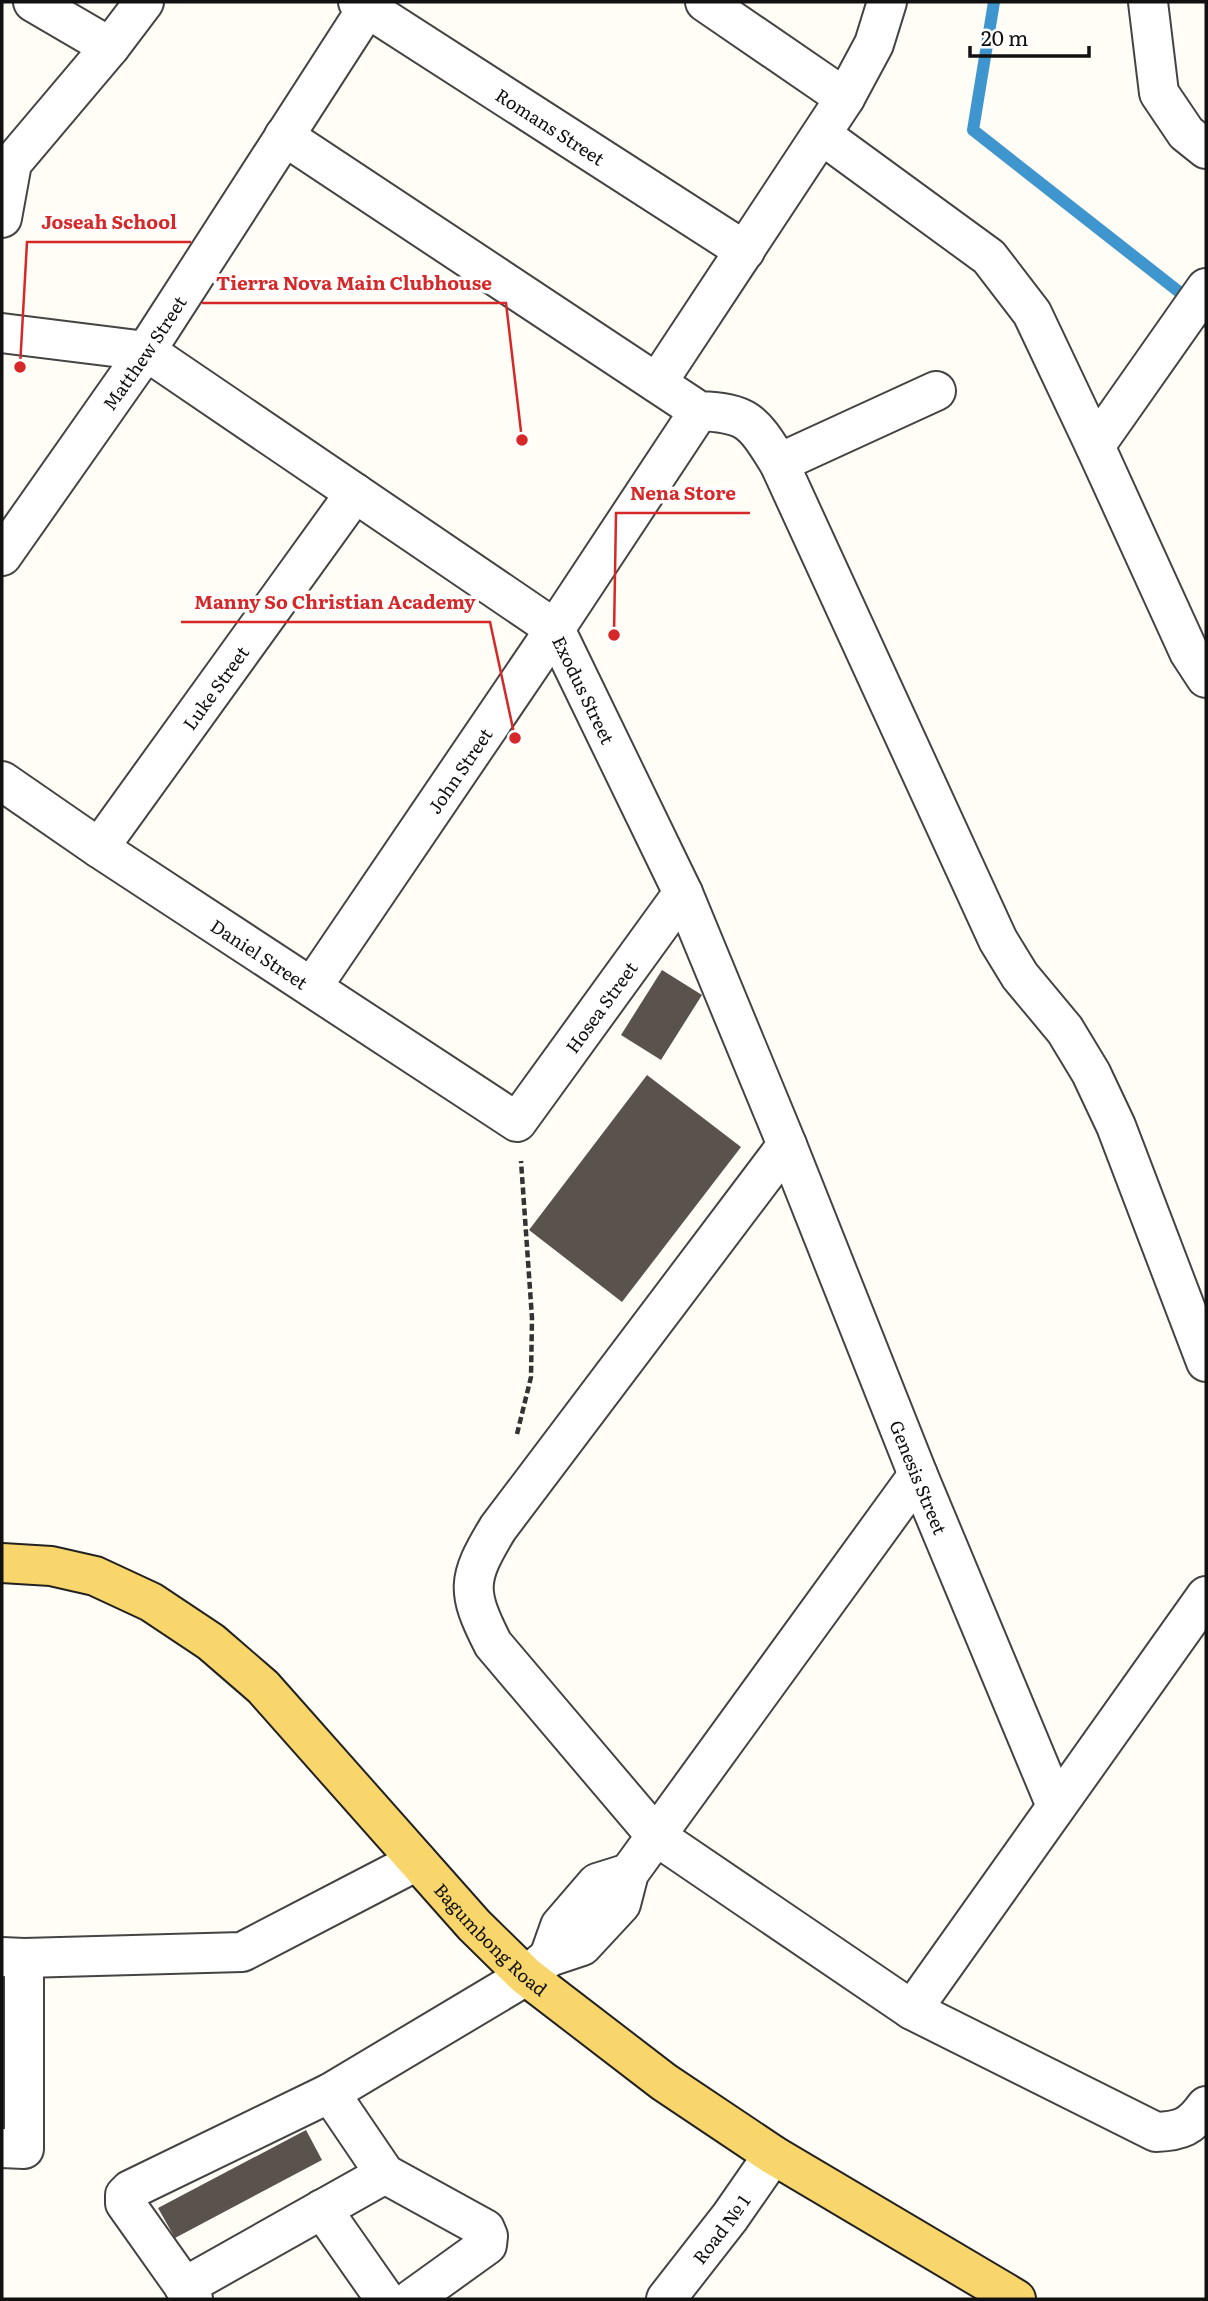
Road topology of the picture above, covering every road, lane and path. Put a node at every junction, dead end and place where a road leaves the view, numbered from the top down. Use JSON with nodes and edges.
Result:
{"nodes":[{"id":1,"x":33,"y":2,"type":"edge"},
{"id":2,"x":144,"y":2,"type":"edge"},
{"id":3,"x":705,"y":2,"type":"edge"},
{"id":4,"x":887,"y":2,"type":"edge"},
{"id":5,"x":1148,"y":2,"type":"edge"},
{"id":6,"x":365,"y":4,"type":"edge"},
{"id":7,"x":110,"y":47,"type":"junction"},
{"id":8,"x":845,"y":98,"type":"junction"},
{"id":9,"x":822,"y":135,"type":"junction"},
{"id":10,"x":284,"y":136,"type":"junction"},
{"id":11,"x":1206,"y":149,"type":"edge"},
{"id":12,"x":7,"y":162,"type":"edge"},
{"id":13,"x":2,"y":218,"type":"edge"},
{"id":14,"x":744,"y":251,"type":"junction"},
{"id":15,"x":1200,"y":298,"type":"edge"},
{"id":16,"x":2,"y":333,"type":"edge"},
{"id":17,"x":146,"y":351,"type":"junction"},
{"id":18,"x":657,"y":383,"type":"junction"},
{"id":19,"x":936,"y":391,"type":"dead end"},
{"id":20,"x":699,"y":411,"type":"junction"},
{"id":21,"x":1096,"y":446,"type":"junction"},
{"id":22,"x":779,"y":463,"type":"junction"},
{"id":23,"x":355,"y":494,"type":"junction"},
{"id":24,"x":2,"y":556,"type":"edge"},
{"id":25,"x":555,"y":629,"type":"junction"},
{"id":26,"x":1206,"y":678,"type":"edge"},
{"id":27,"x":2,"y":781,"type":"edge"},
{"id":28,"x":99,"y":848,"type":"junction"},
{"id":29,"x":683,"y":893,"type":"junction"},
{"id":30,"x":312,"y":987,"type":"junction"},
{"id":31,"x":517,"y":1122,"type":"junction"},
{"id":32,"x":788,"y":1145,"type":"junction"},
{"id":33,"x":1206,"y":1362,"type":"edge"},
{"id":34,"x":516,"y":1438,"type":"dead end"},
{"id":35,"x":918,"y":1475,"type":"junction"},
{"id":36,"x":2,"y":1563,"type":"edge"},
{"id":37,"x":1206,"y":1596,"type":"edge"},
{"id":38,"x":1056,"y":1806,"type":"junction"},
{"id":39,"x":656,"y":1836,"type":"junction"},
{"id":40,"x":417,"y":1861,"type":"junction"},
{"id":41,"x":13,"y":1957,"type":"edge"},
{"id":42,"x":538,"y":1966,"type":"junction"},
{"id":43,"x":912,"y":2010,"type":"junction"},
{"id":44,"x":330,"y":2093,"type":"junction"},
{"id":45,"x":1206,"y":2106,"type":"edge"},
{"id":46,"x":2,"y":2148,"type":"edge"},
{"id":47,"x":773,"y":2155,"type":"junction"},
{"id":48,"x":384,"y":2174,"type":"junction"},
{"id":49,"x":322,"y":2209,"type":"junction"},
{"id":50,"x":188,"y":2293,"type":"edge"},
{"id":51,"x":385,"y":2299,"type":"edge"},
{"id":52,"x":412,"y":2299,"type":"edge"},
{"id":53,"x":666,"y":2299,"type":"edge"},
{"id":54,"x":1016,"y":2299,"type":"edge"}],
"edges":[{"from":1,"to":7,"type":"street"},
{"from":2,"to":7,"type":"street"},
{"from":3,"to":8,"type":"street"},
{"from":4,"to":8,"type":"street"},
{"from":5,"to":11,"type":"street"},
{"from":6,"to":10,"type":"street","name":"Matthew Street"},
{"from":6,"to":14,"type":"street","name":"Romans Street"},
{"from":7,"to":12,"type":"street"},
{"from":8,"to":9,"type":"street"},
{"from":9,"to":14,"type":"street"},
{"from":9,"to":21,"type":"street"},
{"from":10,"to":17,"type":"street","name":"Matthew Street"},
{"from":10,"to":18,"type":"street"},
{"from":12,"to":13,"type":"street"},
{"from":14,"to":18,"type":"street"},
{"from":15,"to":21,"type":"street"},
{"from":16,"to":17,"type":"street","name":"Exodus Street"},
{"from":17,"to":23,"type":"street","name":"Exodus Street"},
{"from":17,"to":24,"type":"street","name":"Matthew Street"},
{"from":18,"to":20,"type":"street"},
{"from":19,"to":22,"type":"street"},
{"from":20,"to":22,"type":"street"},
{"from":20,"to":25,"type":"street","name":"John Street"},
{"from":21,"to":26,"type":"street"},
{"from":22,"to":33,"type":"street"},
{"from":23,"to":25,"type":"street","name":"Exodus Street"},
{"from":23,"to":28,"type":"street","name":"Luke Street"},
{"from":25,"to":29,"type":"street","name":"Exodus Street"},
{"from":25,"to":30,"type":"street","name":"John Street"},
{"from":27,"to":28,"type":"street","name":"Daniel Street"},
{"from":28,"to":30,"type":"street","name":"Daniel Street"},
{"from":29,"to":31,"type":"street","name":"Hosea Street"},
{"from":29,"to":32,"type":"street","name":"Exodus Street"},
{"from":30,"to":31,"type":"street","name":"Daniel Street"},
{"from":31,"to":34,"type":"path"},
{"from":32,"to":35,"type":"street","name":"Genesis Street"},
{"from":32,"to":39,"type":"street"},
{"from":35,"to":38,"type":"street","name":"Genesis Street"},
{"from":35,"to":39,"type":"street"},
{"from":36,"to":40,"type":"main road","name":"Bagumbong Road"},
{"from":37,"to":38,"type":"street"},
{"from":38,"to":43,"type":"street"},
{"from":39,"to":42,"type":"street"},
{"from":39,"to":43,"type":"street"},
{"from":40,"to":41,"type":"street"},
{"from":40,"to":42,"type":"main road","name":"Bagumbong Road"},
{"from":41,"to":46,"type":"street"},
{"from":42,"to":44,"type":"street"},
{"from":42,"to":47,"type":"main road","name":"Bagumbong Road"},
{"from":43,"to":45,"type":"street"},
{"from":44,"to":48,"type":"street"},
{"from":44,"to":50,"type":"street"},
{"from":47,"to":53,"type":"street","name":"Road № 1"},
{"from":47,"to":54,"type":"main road","name":"Bagumbong Road"},
{"from":48,"to":49,"type":"street"},
{"from":48,"to":52,"type":"street"},
{"from":49,"to":50,"type":"street"},
{"from":49,"to":51,"type":"street"}]}
